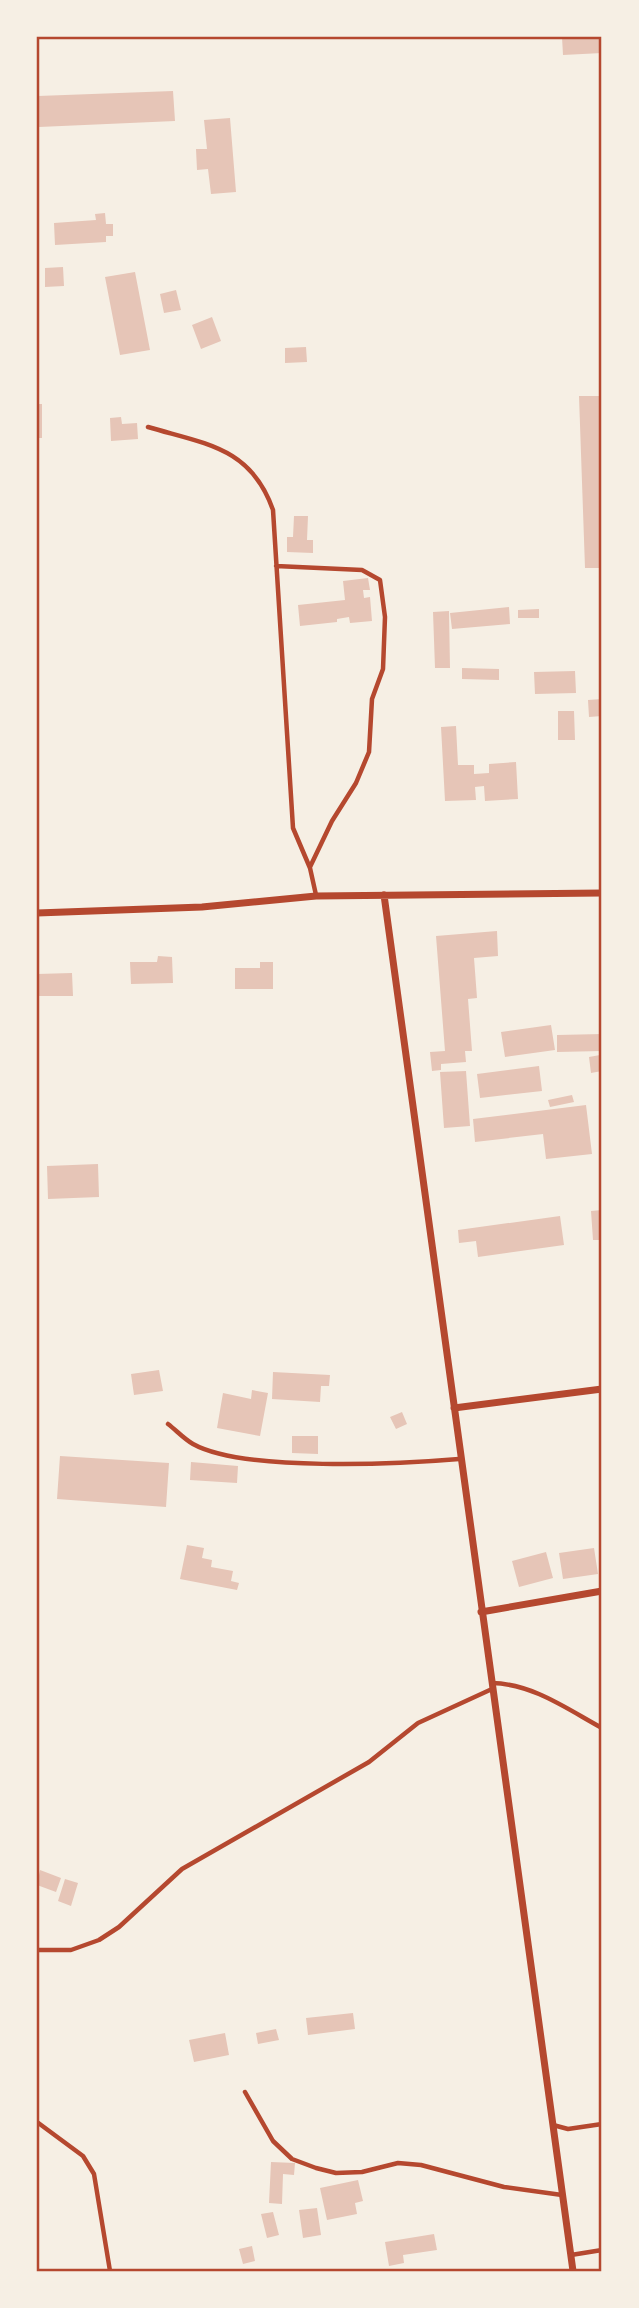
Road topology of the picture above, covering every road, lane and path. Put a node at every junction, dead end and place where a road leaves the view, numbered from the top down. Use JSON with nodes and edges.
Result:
{"nodes":[{"id":1,"x":148,"y":427,"type":"dead end"},
{"id":2,"x":276,"y":566,"type":"junction"},
{"id":3,"x":310,"y":868,"type":"junction"},
{"id":4,"x":602,"y":893,"type":"edge"},
{"id":5,"x":384,"y":895,"type":"junction"},
{"id":6,"x":316,"y":896,"type":"junction"},
{"id":7,"x":37,"y":913,"type":"edge"},
{"id":8,"x":602,"y":1389,"type":"edge"},
{"id":9,"x":454,"y":1408,"type":"junction"},
{"id":10,"x":168,"y":1424,"type":"dead end"},
{"id":11,"x":459,"y":1459,"type":"junction"},
{"id":12,"x":602,"y":1591,"type":"edge"},
{"id":13,"x":481,"y":1612,"type":"junction"},
{"id":14,"x":492,"y":1686,"type":"junction"},
{"id":15,"x":602,"y":1728,"type":"edge"},
{"id":16,"x":37,"y":1950,"type":"edge"},
{"id":17,"x":245,"y":2092,"type":"dead end"},
{"id":18,"x":37,"y":2122,"type":"edge"},
{"id":19,"x":602,"y":2124,"type":"edge"},
{"id":20,"x":553,"y":2125,"type":"junction"},
{"id":21,"x":563,"y":2195,"type":"junction"},
{"id":22,"x":602,"y":2250,"type":"edge"},
{"id":23,"x":571,"y":2255,"type":"junction"},
{"id":24,"x":110,"y":2271,"type":"edge"},
{"id":25,"x":573,"y":2271,"type":"edge"}],
"edges":[{"from":1,"to":2,"type":"lane"},
{"from":2,"to":3,"type":"lane"},
{"from":2,"to":3,"type":"lane"},
{"from":3,"to":6,"type":"lane"},
{"from":4,"to":5,"type":"street"},
{"from":5,"to":6,"type":"street"},
{"from":5,"to":9,"type":"street"},
{"from":6,"to":7,"type":"street"},
{"from":8,"to":9,"type":"street"},
{"from":9,"to":11,"type":"street"},
{"from":10,"to":11,"type":"lane"},
{"from":11,"to":13,"type":"street"},
{"from":12,"to":13,"type":"street"},
{"from":13,"to":14,"type":"street"},
{"from":14,"to":15,"type":"lane"},
{"from":14,"to":16,"type":"lane"},
{"from":14,"to":20,"type":"street"},
{"from":17,"to":21,"type":"lane"},
{"from":18,"to":24,"type":"lane"},
{"from":19,"to":20,"type":"lane"},
{"from":20,"to":21,"type":"street"},
{"from":21,"to":23,"type":"street"},
{"from":22,"to":23,"type":"lane"},
{"from":23,"to":25,"type":"street"}]}
